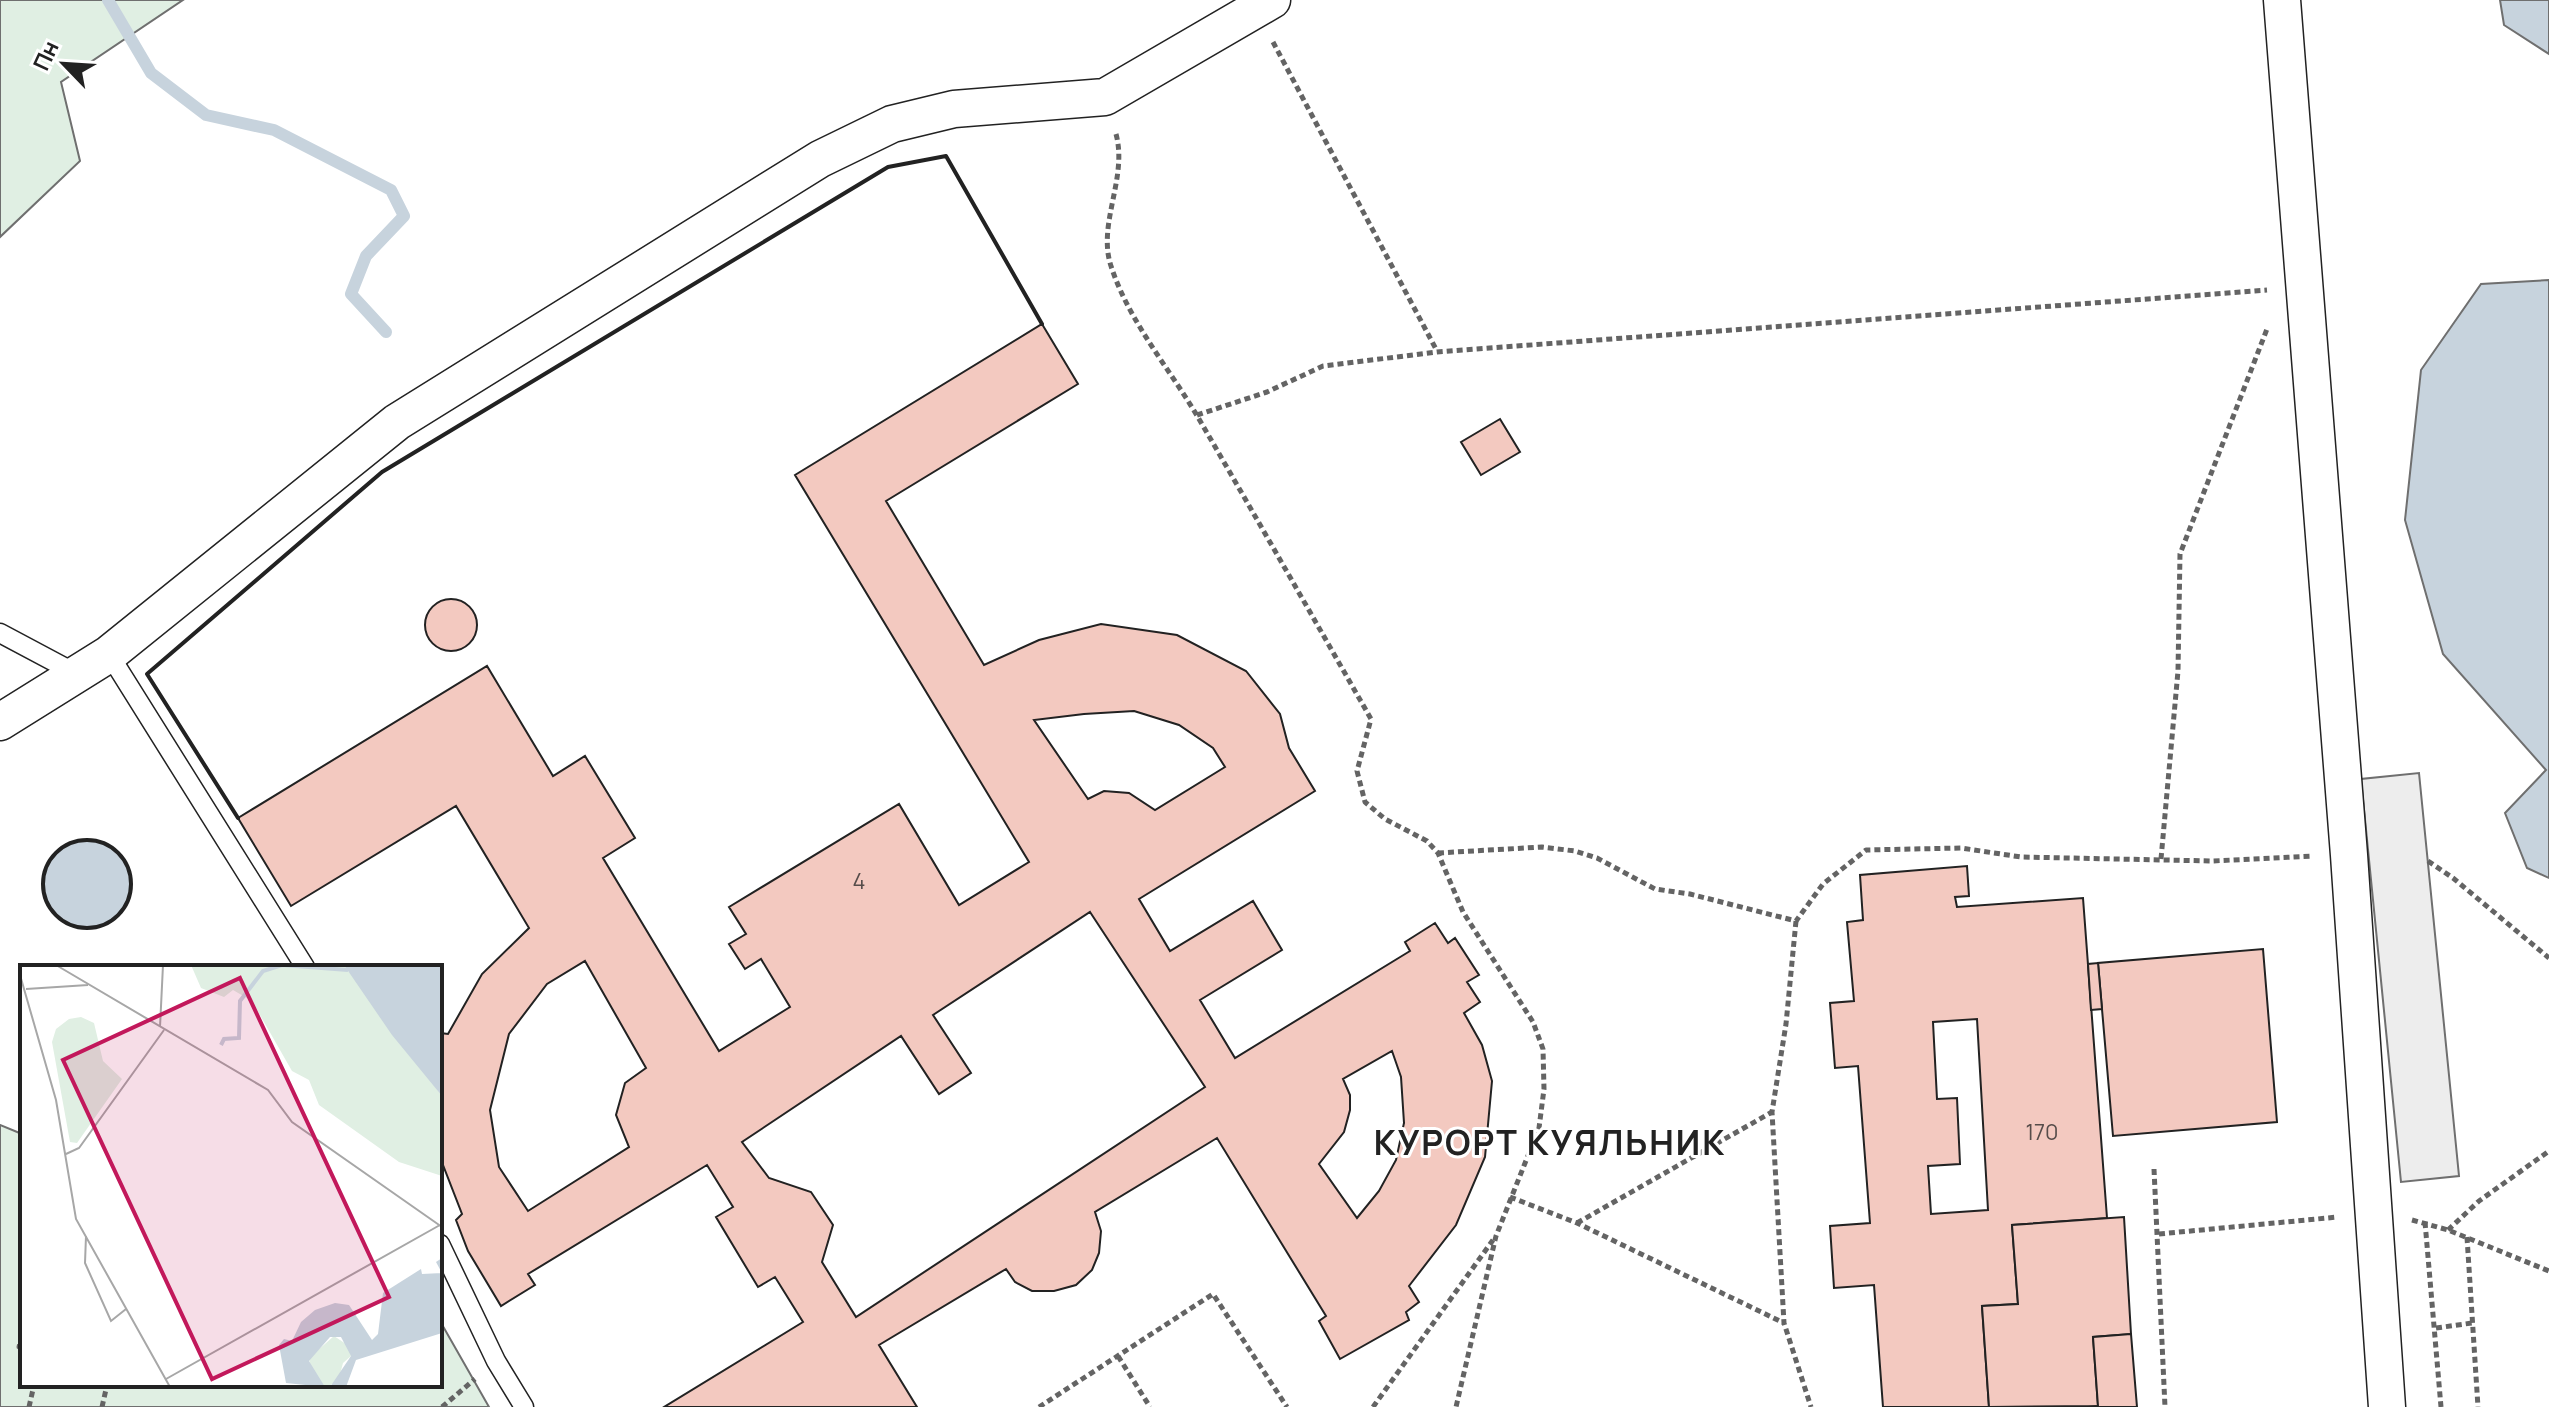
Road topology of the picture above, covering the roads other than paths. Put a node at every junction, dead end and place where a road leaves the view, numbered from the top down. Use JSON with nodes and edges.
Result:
{"nodes":[{"id":1,"x":2282,"y":0,"type":"edge"},
{"id":2,"x":1264,"y":5,"type":"edge"},
{"id":3,"x":0,"y":633,"type":"edge"},
{"id":4,"x":109,"y":654,"type":"junction"},
{"id":5,"x":77,"y":674,"type":"junction"},
{"id":6,"x":0,"y":722,"type":"edge"},
{"id":7,"x":304,"y":965,"type":"edge"},
{"id":8,"x":442,"y":1248,"type":"edge"},
{"id":9,"x":524,"y":1407,"type":"edge"},
{"id":10,"x":2387,"y":1407,"type":"edge"}],
"edges":[{"from":1,"to":10,"type":"street"},
{"from":2,"to":4,"type":"street"},
{"from":3,"to":5,"type":"lane"},
{"from":4,"to":5,"type":"street"},
{"from":4,"to":7,"type":"lane"},
{"from":5,"to":6,"type":"street"},
{"from":8,"to":9,"type":"lane"}]}
